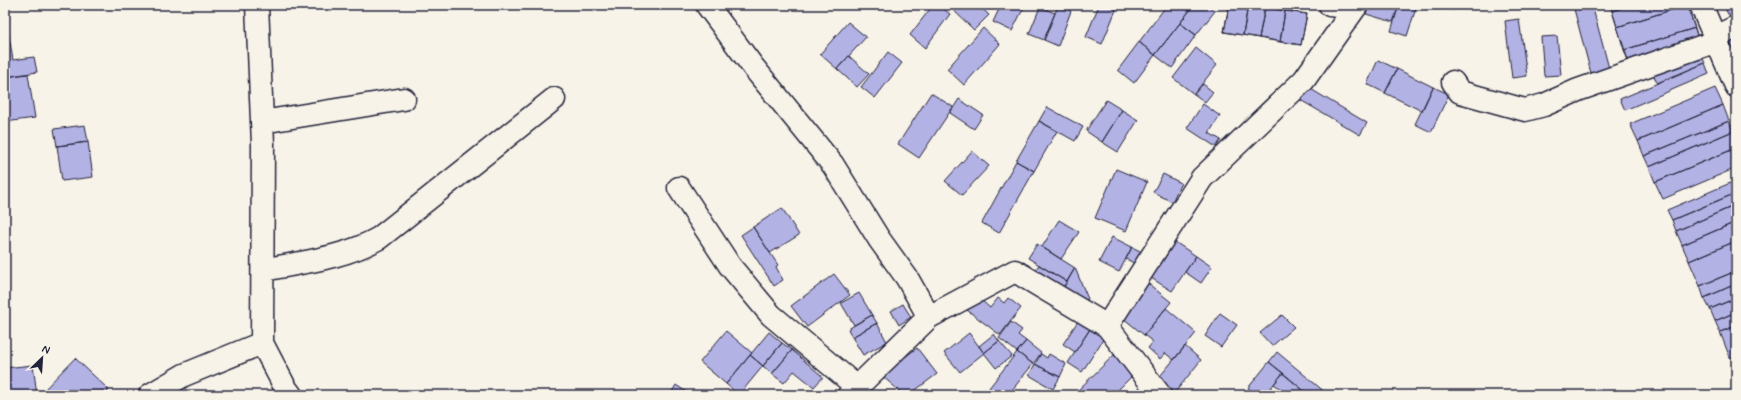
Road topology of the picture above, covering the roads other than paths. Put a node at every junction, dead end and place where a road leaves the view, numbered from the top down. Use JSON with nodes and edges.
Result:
{"nodes":[{"id":1,"x":257,"y":5,"type":"edge"},
{"id":2,"x":707,"y":5,"type":"edge"},
{"id":3,"x":1330,"y":5,"type":"edge"},
{"id":4,"x":1702,"y":5,"type":"edge"},
{"id":5,"x":1356,"y":6,"type":"edge"},
{"id":6,"x":1736,"y":27,"type":"edge"},
{"id":7,"x":1716,"y":39,"type":"junction"},
{"id":8,"x":1452,"y":82,"type":"dead end"},
{"id":9,"x":1736,"y":86,"type":"edge"},
{"id":10,"x":404,"y":99,"type":"dead end"},
{"id":11,"x":554,"y":99,"type":"dead end"},
{"id":12,"x":262,"y":122,"type":"junction"},
{"id":13,"x":679,"y":188,"type":"dead end"},
{"id":14,"x":263,"y":270,"type":"junction"},
{"id":15,"x":929,"y":317,"type":"junction"},
{"id":16,"x":1106,"y":326,"type":"junction"},
{"id":17,"x":262,"y":343,"type":"junction"},
{"id":18,"x":853,"y":391,"type":"edge"},
{"id":19,"x":154,"y":394,"type":"edge"},
{"id":20,"x":291,"y":395,"type":"edge"},
{"id":21,"x":1160,"y":395,"type":"edge"}],
"edges":[{"from":1,"to":12,"type":"street"},
{"from":2,"to":15,"type":"street"},
{"from":3,"to":5,"type":"street"},
{"from":4,"to":7,"type":"street"},
{"from":5,"to":16,"type":"street"},
{"from":6,"to":7,"type":"street"},
{"from":7,"to":8,"type":"street"},
{"from":7,"to":9,"type":"street"},
{"from":10,"to":12,"type":"street"},
{"from":11,"to":14,"type":"street"},
{"from":12,"to":14,"type":"street"},
{"from":13,"to":18,"type":"street"},
{"from":14,"to":17,"type":"street"},
{"from":15,"to":16,"type":"street"},
{"from":15,"to":18,"type":"street"},
{"from":16,"to":21,"type":"street"},
{"from":17,"to":19,"type":"street"},
{"from":17,"to":20,"type":"street"}]}
